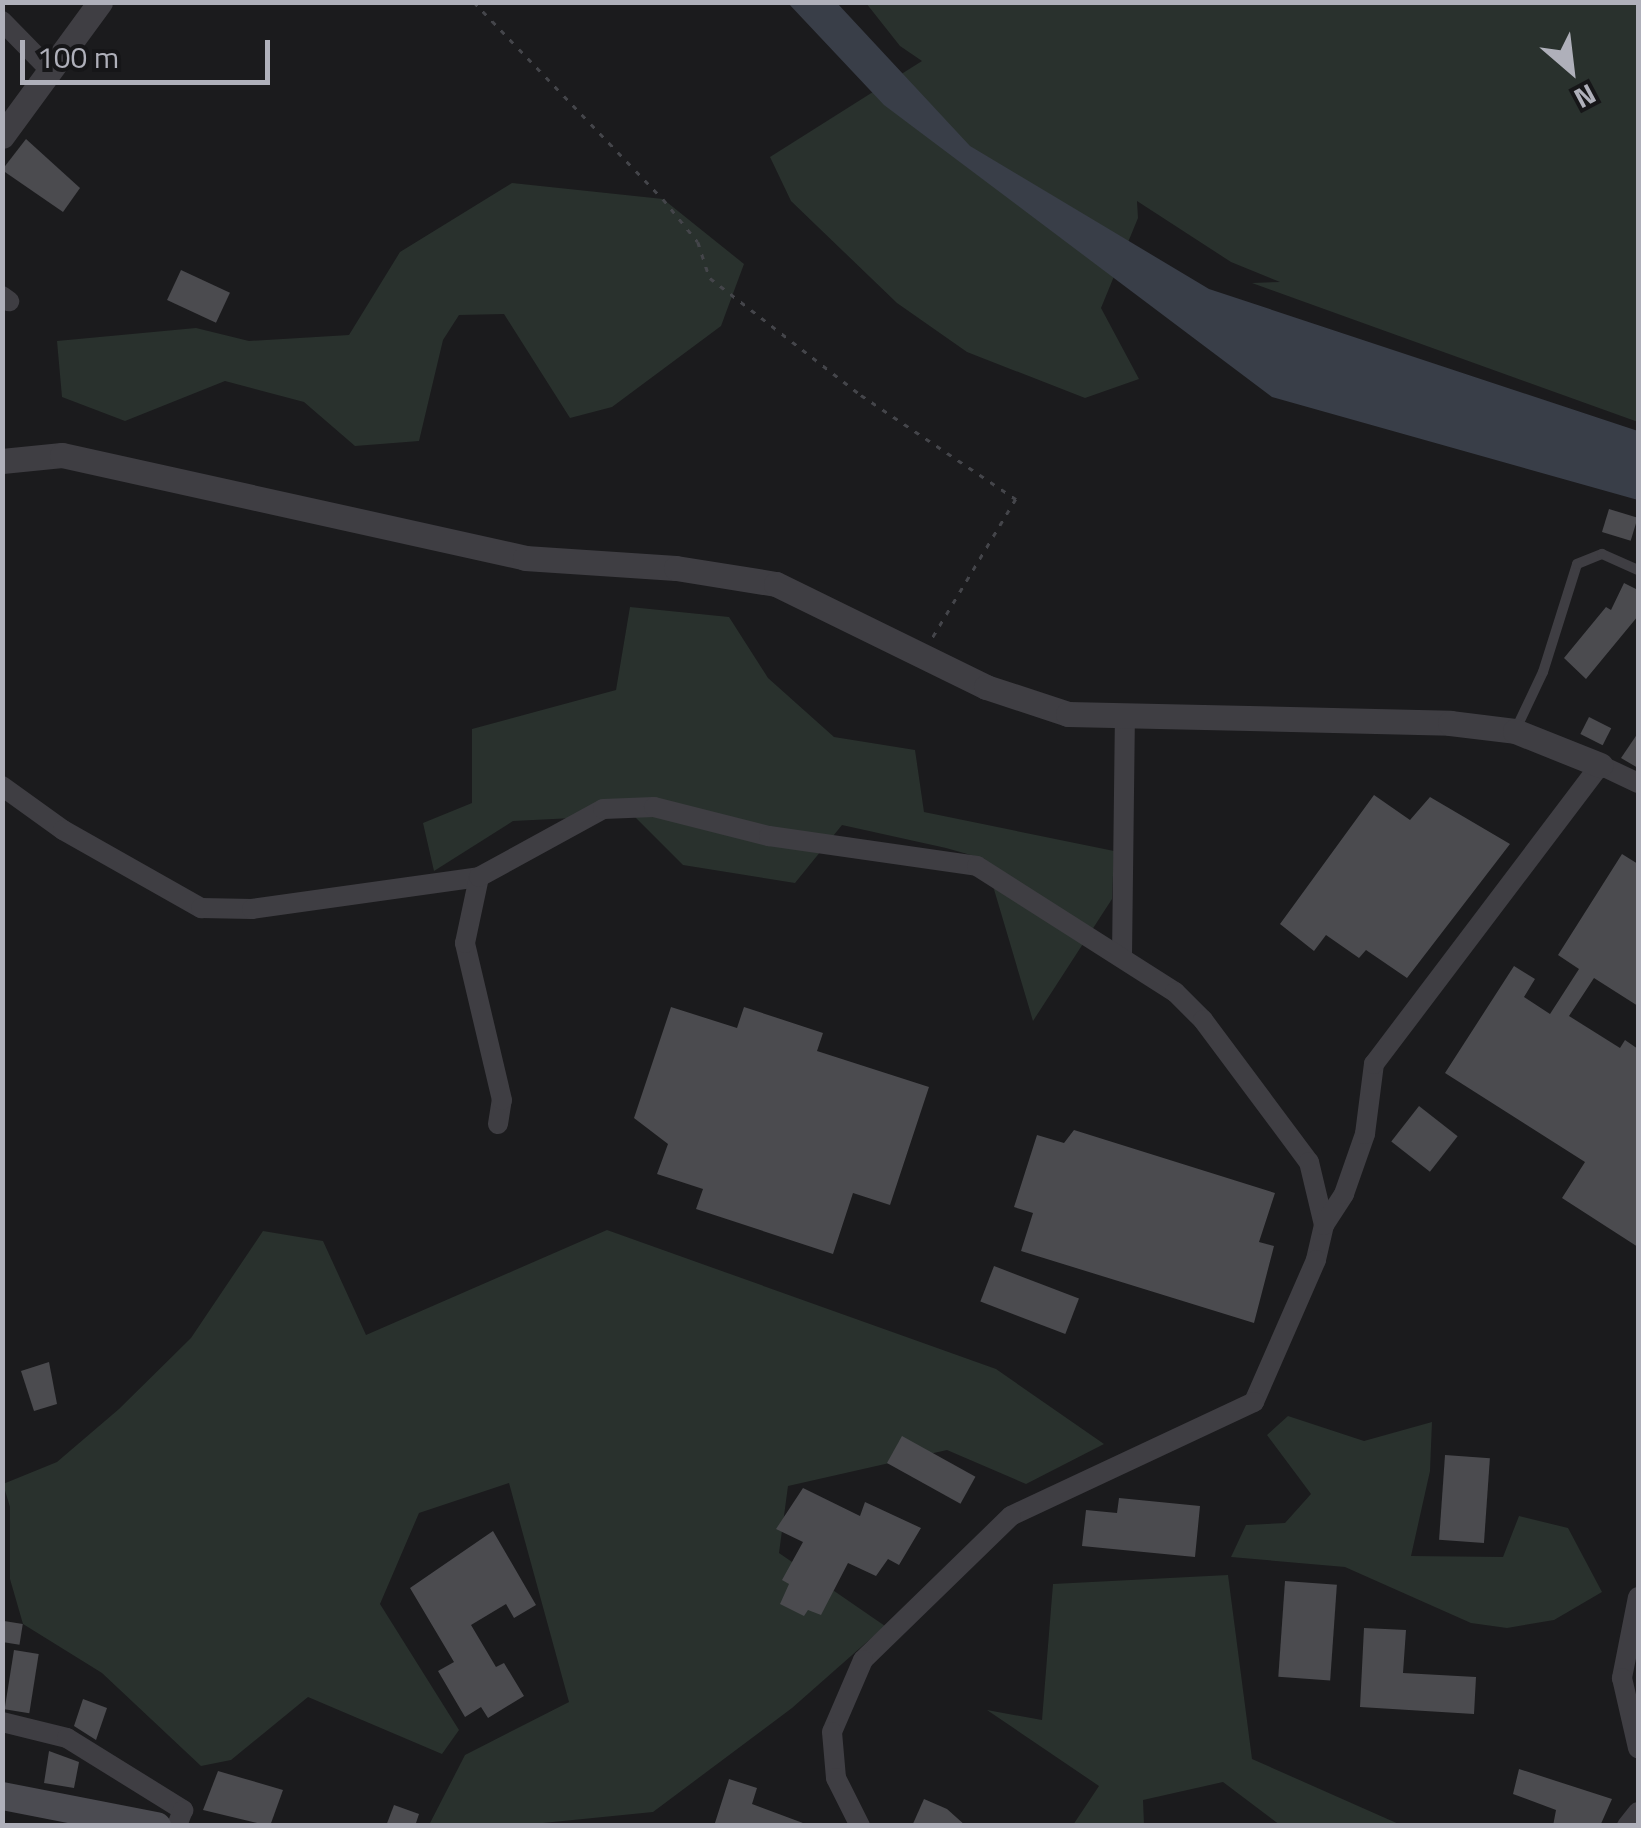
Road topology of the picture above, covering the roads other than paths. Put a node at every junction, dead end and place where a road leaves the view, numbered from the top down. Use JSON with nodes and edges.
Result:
{"nodes":[{"id":1,"x":100,"y":2,"type":"edge"},
{"id":2,"x":2,"y":21,"type":"edge"},
{"id":3,"x":50,"y":70,"type":"junction"},
{"id":4,"x":2,"y":136,"type":"edge"},
{"id":5,"x":2,"y":460,"type":"edge"},
{"id":6,"x":1638,"y":570,"type":"edge"},
{"id":7,"x":1126,"y":716,"type":"junction"},
{"id":8,"x":1515,"y":731,"type":"junction"},
{"id":9,"x":1600,"y":764,"type":"junction"},
{"id":10,"x":1638,"y":782,"type":"edge"},
{"id":11,"x":2,"y":786,"type":"edge"},
{"id":12,"x":479,"y":877,"type":"junction"},
{"id":13,"x":1122,"y":956,"type":"junction"},
{"id":14,"x":498,"y":1124,"type":"dead end"},
{"id":15,"x":1324,"y":1225,"type":"junction"},
{"id":16,"x":1638,"y":1597,"type":"edge"},
{"id":17,"x":2,"y":1722,"type":"edge"},
{"id":18,"x":1638,"y":1748,"type":"edge"},
{"id":19,"x":2,"y":1796,"type":"edge"},
{"id":20,"x":1638,"y":1812,"type":"edge"},
{"id":21,"x":157,"y":1826,"type":"edge"},
{"id":22,"x":176,"y":1826,"type":"edge"},
{"id":23,"x":860,"y":1826,"type":"edge"},
{"id":24,"x":1628,"y":1826,"type":"edge"}],
"edges":[{"from":1,"to":3,"type":"street"},
{"from":2,"to":3,"type":"street"},
{"from":3,"to":4,"type":"street"},
{"from":5,"to":7,"type":"street"},
{"from":6,"to":8,"type":"lane"},
{"from":7,"to":8,"type":"street"},
{"from":7,"to":13,"type":"street"},
{"from":8,"to":9,"type":"street"},
{"from":9,"to":10,"type":"street"},
{"from":9,"to":15,"type":"street"},
{"from":11,"to":12,"type":"street"},
{"from":12,"to":13,"type":"street"},
{"from":12,"to":14,"type":"street"},
{"from":13,"to":15,"type":"street"},
{"from":15,"to":23,"type":"street"},
{"from":16,"to":18,"type":"street"},
{"from":17,"to":22,"type":"street"},
{"from":19,"to":21,"type":"main road"},
{"from":20,"to":24,"type":"street"}]}
